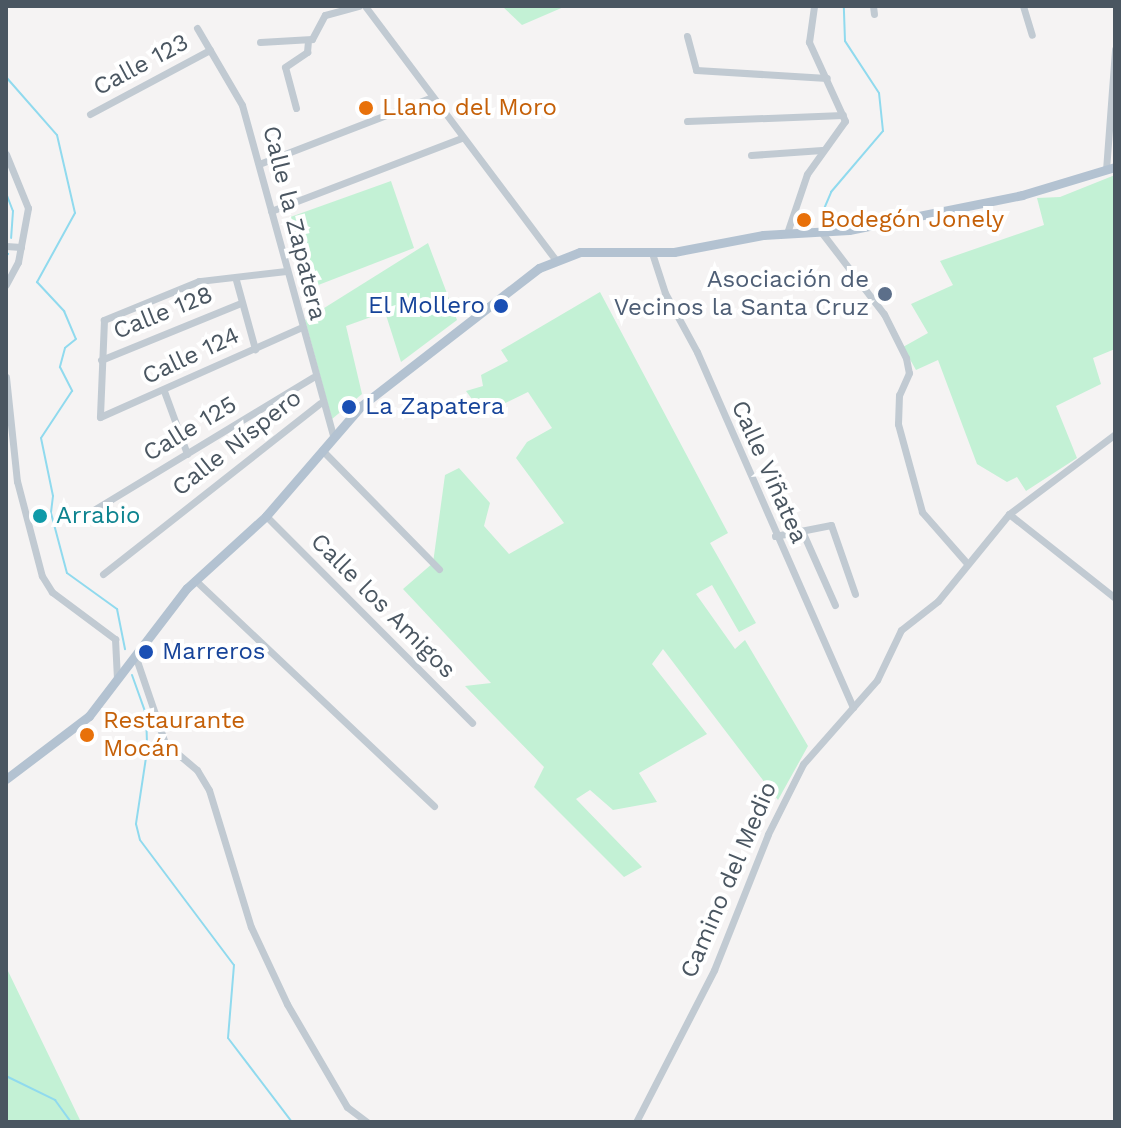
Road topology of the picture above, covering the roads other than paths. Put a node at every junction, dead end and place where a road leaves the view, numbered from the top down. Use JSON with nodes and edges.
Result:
{"nodes":[{"id":1,"x":359,"y":6,"type":"edge"},
{"id":2,"x":365,"y":6,"type":"edge"},
{"id":3,"x":814,"y":6,"type":"edge"},
{"id":4,"x":1023,"y":6,"type":"edge"},
{"id":5,"x":197,"y":28,"type":"dead end"},
{"id":6,"x":1032,"y":35,"type":"dead end"},
{"id":7,"x":687,"y":36,"type":"dead end"},
{"id":8,"x":308,"y":40,"type":"junction"},
{"id":9,"x":260,"y":42,"type":"dead end"},
{"id":10,"x":1115,"y":49,"type":"edge"},
{"id":11,"x":210,"y":50,"type":"junction"},
{"id":12,"x":827,"y":78,"type":"junction"},
{"id":13,"x":1113,"y":91,"type":"edge"},
{"id":14,"x":430,"y":98,"type":"junction"},
{"id":15,"x":296,"y":108,"type":"dead end"},
{"id":16,"x":90,"y":114,"type":"dead end"},
{"id":17,"x":843,"y":115,"type":"junction"},
{"id":18,"x":687,"y":121,"type":"dead end"},
{"id":19,"x":461,"y":138,"type":"junction"},
{"id":20,"x":822,"y":150,"type":"junction"},
{"id":21,"x":6,"y":154,"type":"edge"},
{"id":22,"x":751,"y":155,"type":"dead end"},
{"id":23,"x":259,"y":164,"type":"junction"},
{"id":24,"x":1110,"y":169,"type":"edge"},
{"id":25,"x":271,"y":211,"type":"junction"},
{"id":26,"x":787,"y":233,"type":"junction"},
{"id":27,"x":822,"y":233,"type":"junction"},
{"id":28,"x":6,"y":246,"type":"edge"},
{"id":29,"x":21,"y":247,"type":"junction"},
{"id":30,"x":652,"y":253,"type":"junction"},
{"id":31,"x":555,"y":259,"type":"junction"},
{"id":32,"x":286,"y":271,"type":"junction"},
{"id":33,"x":236,"y":280,"type":"junction"},
{"id":34,"x":6,"y":285,"type":"edge"},
{"id":35,"x":241,"y":303,"type":"junction"},
{"id":36,"x":300,"y":328,"type":"junction"},
{"id":37,"x":255,"y":349,"type":"junction"},
{"id":38,"x":101,"y":360,"type":"junction"},
{"id":39,"x":6,"y":377,"type":"edge"},
{"id":40,"x":313,"y":377,"type":"junction"},
{"id":41,"x":164,"y":391,"type":"junction"},
{"id":42,"x":320,"y":403,"type":"junction"},
{"id":43,"x":1115,"y":434,"type":"edge"},
{"id":44,"x":333,"y":436,"type":"junction"},
{"id":45,"x":322,"y":450,"type":"junction"},
{"id":46,"x":187,"y":454,"type":"junction"},
{"id":47,"x":87,"y":514,"type":"dead end"},
{"id":48,"x":1009,"y":514,"type":"junction"},
{"id":49,"x":266,"y":516,"type":"junction"},
{"id":50,"x":802,"y":531,"type":"junction"},
{"id":51,"x":775,"y":536,"type":"junction"},
{"id":52,"x":966,"y":562,"type":"junction"},
{"id":53,"x":439,"y":569,"type":"dead end"},
{"id":54,"x":103,"y":574,"type":"dead end"},
{"id":55,"x":195,"y":580,"type":"junction"},
{"id":56,"x":855,"y":594,"type":"dead end"},
{"id":57,"x":1115,"y":598,"type":"edge"},
{"id":58,"x":835,"y":605,"type":"dead end"},
{"id":59,"x":136,"y":658,"type":"junction"},
{"id":60,"x":118,"y":681,"type":"junction"},
{"id":61,"x":853,"y":707,"type":"junction"},
{"id":62,"x":472,"y":723,"type":"dead end"},
{"id":63,"x":6,"y":779,"type":"edge"},
{"id":64,"x":434,"y":806,"type":"dead end"},
{"id":65,"x":367,"y":1122,"type":"edge"},
{"id":66,"x":636,"y":1122,"type":"edge"}],
"edges":[{"from":1,"to":8,"type":"street"},
{"from":2,"to":14,"type":"street"},
{"from":3,"to":12,"type":"street"},
{"from":4,"to":6,"type":"street"},
{"from":5,"to":11,"type":"street","name":"Calle la Zapatera"},
{"from":7,"to":12,"type":"street"},
{"from":8,"to":9,"type":"street"},
{"from":8,"to":15,"type":"street"},
{"from":10,"to":13,"type":"street"},
{"from":11,"to":16,"type":"street","name":"Calle 123"},
{"from":11,"to":23,"type":"street","name":"Calle la Zapatera"},
{"from":12,"to":17,"type":"street"},
{"from":13,"to":24,"type":"street"},
{"from":14,"to":19,"type":"street"},
{"from":14,"to":23,"type":"street"},
{"from":17,"to":18,"type":"street"},
{"from":17,"to":20,"type":"street"},
{"from":19,"to":25,"type":"street"},
{"from":19,"to":31,"type":"street"},
{"from":20,"to":22,"type":"street"},
{"from":20,"to":26,"type":"street"},
{"from":21,"to":29,"type":"street"},
{"from":23,"to":25,"type":"street","name":"Calle la Zapatera"},
{"from":24,"to":27,"type":"main road"},
{"from":25,"to":32,"type":"street","name":"Calle la Zapatera"},
{"from":26,"to":27,"type":"main road"},
{"from":26,"to":30,"type":"main road"},
{"from":27,"to":52,"type":"street"},
{"from":28,"to":29,"type":"street"},
{"from":29,"to":34,"type":"street"},
{"from":30,"to":31,"type":"main road"},
{"from":30,"to":51,"type":"street","name":"Calle Viñatea"},
{"from":31,"to":44,"type":"main road"},
{"from":32,"to":33,"type":"street"},
{"from":32,"to":36,"type":"street","name":"Calle la Zapatera"},
{"from":33,"to":35,"type":"street"},
{"from":33,"to":38,"type":"street"},
{"from":35,"to":37,"type":"street"},
{"from":35,"to":38,"type":"street","name":"Calle 128"},
{"from":36,"to":37,"type":"street","name":"Calle 124"},
{"from":36,"to":40,"type":"street","name":"Calle la Zapatera"},
{"from":37,"to":41,"type":"street","name":"Calle 124"},
{"from":38,"to":41,"type":"street","name":"Calle 124"},
{"from":39,"to":60,"type":"street"},
{"from":40,"to":42,"type":"street","name":"Calle la Zapatera"},
{"from":40,"to":46,"type":"street","name":"Calle 125"},
{"from":41,"to":46,"type":"street"},
{"from":42,"to":44,"type":"street","name":"Calle la Zapatera"},
{"from":42,"to":54,"type":"street","name":"Calle Níspero"},
{"from":43,"to":48,"type":"street","name":"Camino del Medio"},
{"from":44,"to":45,"type":"main road"},
{"from":45,"to":49,"type":"main road"},
{"from":45,"to":53,"type":"street"},
{"from":46,"to":47,"type":"street","name":"Calle 125"},
{"from":48,"to":52,"type":"street","name":"Camino del Medio"},
{"from":48,"to":57,"type":"street"},
{"from":49,"to":55,"type":"main road"},
{"from":49,"to":62,"type":"street","name":"Calle los Amigos"},
{"from":50,"to":51,"type":"street"},
{"from":50,"to":56,"type":"street"},
{"from":50,"to":58,"type":"street"},
{"from":51,"to":61,"type":"street","name":"Calle Viñatea"},
{"from":52,"to":61,"type":"street","name":"Camino del Medio"},
{"from":55,"to":59,"type":"main road"},
{"from":55,"to":64,"type":"street"},
{"from":59,"to":60,"type":"main road"},
{"from":59,"to":65,"type":"street"},
{"from":60,"to":63,"type":"main road"},
{"from":61,"to":66,"type":"street","name":"Camino del Medio"}]}
